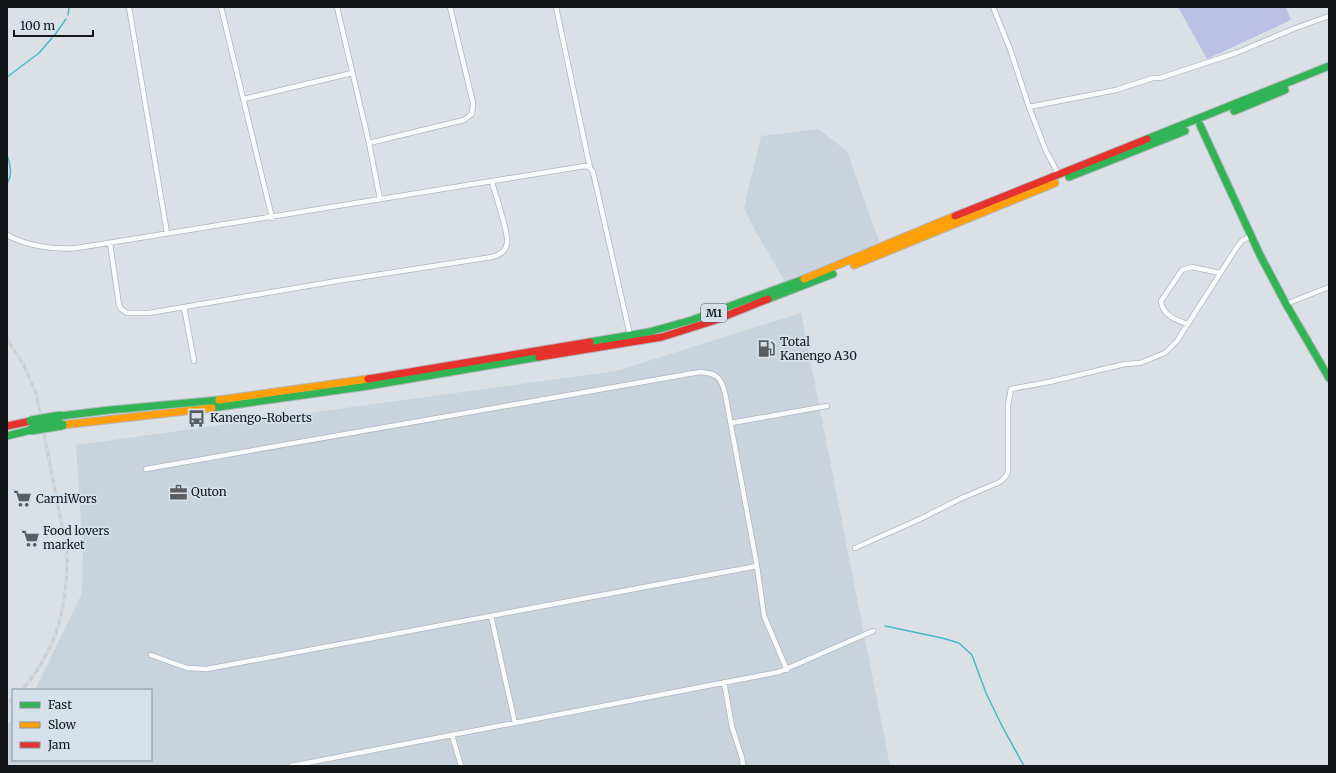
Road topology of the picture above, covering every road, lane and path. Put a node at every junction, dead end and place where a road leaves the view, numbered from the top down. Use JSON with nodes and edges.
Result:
{"nodes":[{"id":1,"x":129,"y":7,"type":"edge"},
{"id":2,"x":221,"y":7,"type":"edge"},
{"id":3,"x":337,"y":7,"type":"edge"},
{"id":4,"x":450,"y":7,"type":"edge"},
{"id":5,"x":556,"y":7,"type":"edge"},
{"id":6,"x":993,"y":7,"type":"edge"},
{"id":7,"x":1329,"y":16,"type":"edge"},
{"id":8,"x":1329,"y":66,"type":"edge"},
{"id":9,"x":1329,"y":72,"type":"edge"},
{"id":10,"x":352,"y":73,"type":"junction"},
{"id":11,"x":244,"y":99,"type":"junction"},
{"id":12,"x":1029,"y":107,"type":"junction"},
{"id":13,"x":1200,"y":125,"type":"junction"},
{"id":14,"x":369,"y":144,"type":"junction"},
{"id":15,"x":590,"y":168,"type":"junction"},
{"id":16,"x":1059,"y":175,"type":"junction"},
{"id":17,"x":492,"y":182,"type":"junction"},
{"id":18,"x":380,"y":199,"type":"junction"},
{"id":19,"x":272,"y":218,"type":"junction"},
{"id":20,"x":167,"y":233,"type":"junction"},
{"id":21,"x":7,"y":235,"type":"edge"},
{"id":22,"x":1250,"y":236,"type":"junction"},
{"id":23,"x":110,"y":243,"type":"junction"},
{"id":24,"x":1220,"y":274,"type":"junction"},
{"id":25,"x":1329,"y":287,"type":"edge"},
{"id":26,"x":1286,"y":304,"type":"junction"},
{"id":27,"x":184,"y":307,"type":"junction"},
{"id":28,"x":1187,"y":324,"type":"junction"},
{"id":29,"x":631,"y":339,"type":"junction"},
{"id":30,"x":194,"y":361,"type":"dead end"},
{"id":31,"x":1329,"y":378,"type":"edge"},
{"id":32,"x":827,"y":406,"type":"dead end"},
{"id":33,"x":61,"y":420,"type":"junction"},
{"id":34,"x":731,"y":423,"type":"junction"},
{"id":35,"x":7,"y":426,"type":"edge"},
{"id":36,"x":7,"y":436,"type":"edge"},
{"id":37,"x":146,"y":469,"type":"dead end"},
{"id":38,"x":856,"y":548,"type":"dead end"},
{"id":39,"x":757,"y":566,"type":"junction"},
{"id":40,"x":491,"y":616,"type":"junction"},
{"id":41,"x":873,"y":631,"type":"dead end"},
{"id":42,"x":151,"y":655,"type":"dead end"},
{"id":43,"x":787,"y":670,"type":"junction"},
{"id":44,"x":724,"y":682,"type":"junction"},
{"id":45,"x":515,"y":723,"type":"junction"},
{"id":46,"x":452,"y":735,"type":"junction"},
{"id":47,"x":291,"y":766,"type":"edge"},
{"id":48,"x":461,"y":766,"type":"edge"},
{"id":49,"x":743,"y":766,"type":"edge"}],
"edges":[{"from":1,"to":20,"type":"street"},
{"from":2,"to":11,"type":"street"},
{"from":3,"to":10,"type":"street"},
{"from":4,"to":14,"type":"street"},
{"from":5,"to":15,"type":"street"},
{"from":6,"to":12,"type":"street"},
{"from":7,"to":12,"type":"street"},
{"from":8,"to":16,"type":"main road","number":"M1"},
{"from":9,"to":13,"type":"main road","number":"M1"},
{"from":10,"to":11,"type":"street"},
{"from":10,"to":14,"type":"street"},
{"from":11,"to":19,"type":"street"},
{"from":12,"to":16,"type":"street"},
{"from":13,"to":22,"type":"main road"},
{"from":13,"to":29,"type":"main road","number":"M1"},
{"from":14,"to":18,"type":"street"},
{"from":15,"to":17,"type":"street"},
{"from":15,"to":29,"type":"street"},
{"from":16,"to":29,"type":"main road","number":"M1"},
{"from":17,"to":18,"type":"street"},
{"from":17,"to":27,"type":"street"},
{"from":18,"to":19,"type":"street"},
{"from":19,"to":20,"type":"street"},
{"from":20,"to":23,"type":"street"},
{"from":21,"to":23,"type":"street"},
{"from":22,"to":24,"type":"street"},
{"from":22,"to":26,"type":"main road"},
{"from":23,"to":27,"type":"street"},
{"from":24,"to":28,"type":"street"},
{"from":24,"to":28,"type":"street"},
{"from":25,"to":26,"type":"street"},
{"from":26,"to":31,"type":"main road"},
{"from":27,"to":30,"type":"street"},
{"from":28,"to":38,"type":"street"},
{"from":29,"to":33,"type":"main road","number":"M1"},
{"from":32,"to":34,"type":"street"},
{"from":33,"to":35,"type":"main road","number":"M1","bridge":true},
{"from":33,"to":36,"type":"main road","number":"M1","bridge":true},
{"from":34,"to":37,"type":"street"},
{"from":34,"to":39,"type":"street"},
{"from":39,"to":40,"type":"street"},
{"from":39,"to":43,"type":"street"},
{"from":40,"to":42,"type":"street"},
{"from":40,"to":45,"type":"street"},
{"from":41,"to":43,"type":"street"},
{"from":43,"to":44,"type":"street"},
{"from":44,"to":45,"type":"street"},
{"from":44,"to":49,"type":"street"},
{"from":45,"to":46,"type":"street"},
{"from":46,"to":47,"type":"street"},
{"from":46,"to":48,"type":"street"}]}
